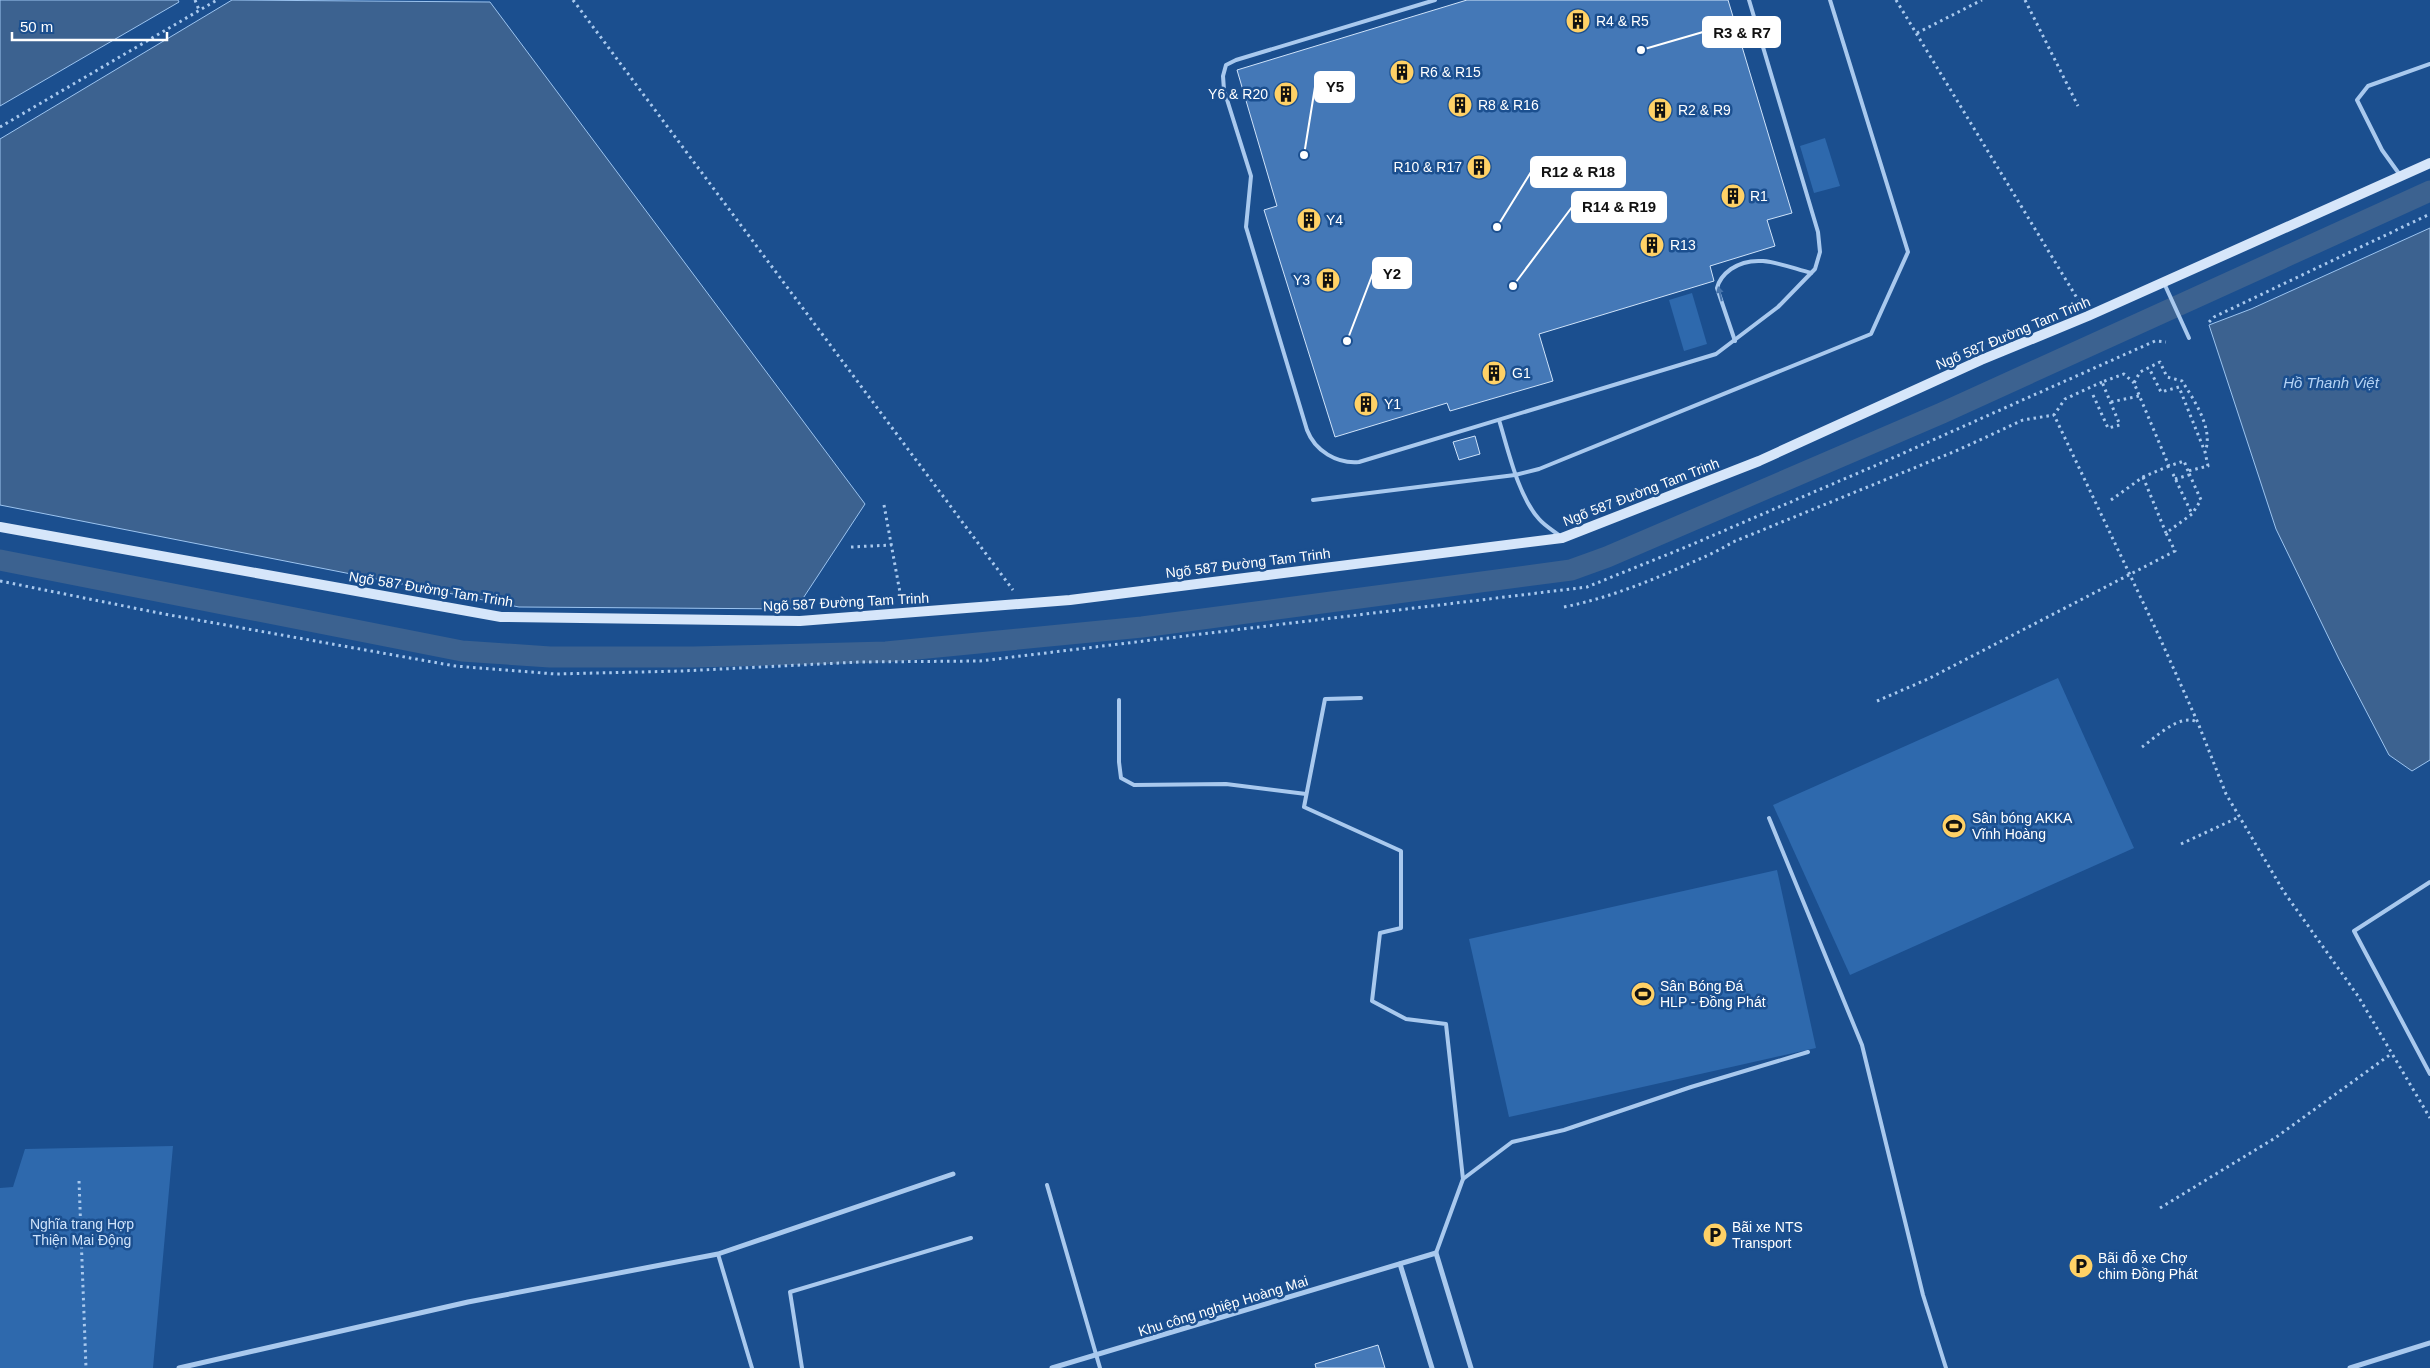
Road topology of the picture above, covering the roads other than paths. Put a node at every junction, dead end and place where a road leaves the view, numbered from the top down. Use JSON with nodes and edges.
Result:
{"nodes":[{"id":1,"x":1434,"y":0,"type":"edge"},
{"id":2,"x":1749,"y":0,"type":"edge"},
{"id":3,"x":1830,"y":0,"type":"edge"},
{"id":4,"x":2430,"y":64,"type":"edge"},
{"id":5,"x":2430,"y":163,"type":"edge"},
{"id":6,"x":2400,"y":176,"type":"junction"},
{"id":7,"x":1811,"y":273,"type":"junction"},
{"id":8,"x":2165,"y":285,"type":"junction"},
{"id":9,"x":2188,"y":338,"type":"dead end"},
{"id":10,"x":1735,"y":341,"type":"junction"},
{"id":11,"x":1499,"y":420,"type":"junction"},
{"id":12,"x":1515,"y":475,"type":"junction"},
{"id":13,"x":1313,"y":500,"type":"dead end"},
{"id":14,"x":0,"y":527,"type":"edge"},
{"id":15,"x":1562,"y":538,"type":"junction"},
{"id":16,"x":1361,"y":698,"type":"dead end"},
{"id":17,"x":1119,"y":700,"type":"dead end"},
{"id":18,"x":1306,"y":794,"type":"junction"},
{"id":19,"x":1769,"y":818,"type":"dead end"},
{"id":20,"x":2430,"y":882,"type":"edge"},
{"id":21,"x":1808,"y":1052,"type":"dead end"},
{"id":22,"x":2430,"y":1074,"type":"edge"},
{"id":23,"x":953,"y":1174,"type":"dead end"},
{"id":24,"x":1463,"y":1179,"type":"junction"},
{"id":25,"x":1047,"y":1185,"type":"dead end"},
{"id":26,"x":971,"y":1238,"type":"dead end"},
{"id":27,"x":1436,"y":1253,"type":"junction"},
{"id":28,"x":718,"y":1254,"type":"junction"},
{"id":29,"x":1400,"y":1264,"type":"junction"},
{"id":30,"x":2430,"y":1343,"type":"edge"},
{"id":31,"x":1096,"y":1356,"type":"junction"},
{"id":32,"x":179,"y":1368,"type":"edge"},
{"id":33,"x":752,"y":1368,"type":"edge"},
{"id":34,"x":802,"y":1368,"type":"edge"},
{"id":35,"x":1052,"y":1368,"type":"edge"},
{"id":36,"x":1100,"y":1368,"type":"edge"},
{"id":37,"x":1432,"y":1368,"type":"edge"},
{"id":38,"x":1471,"y":1368,"type":"edge"},
{"id":39,"x":1946,"y":1368,"type":"edge"},
{"id":40,"x":2350,"y":1368,"type":"edge"}],
"edges":[{"from":1,"to":11,"type":"lane"},
{"from":2,"to":7,"type":"lane"},
{"from":3,"to":12,"type":"lane"},
{"from":4,"to":6,"type":"lane"},
{"from":5,"to":6,"type":"street","name":"Ngõ 587 Đường Tam Trinh"},
{"from":6,"to":8,"type":"street","name":"Ngõ 587 Đường Tam Trinh"},
{"from":7,"to":10,"type":"lane"},
{"from":10,"to":7,"type":"lane","one_way":true},
{"from":8,"to":9,"type":"lane"},
{"from":8,"to":15,"type":"street","name":"Ngõ 587 Đường Tam Trinh"},
{"from":10,"to":11,"type":"lane"},
{"from":11,"to":12,"type":"lane"},
{"from":12,"to":13,"type":"lane"},
{"from":12,"to":15,"type":"lane"},
{"from":14,"to":15,"type":"street","name":"Ngõ 587 Đường Tam Trinh"},
{"from":16,"to":18,"type":"lane"},
{"from":17,"to":18,"type":"lane"},
{"from":18,"to":24,"type":"lane"},
{"from":19,"to":39,"type":"lane"},
{"from":20,"to":22,"type":"lane"},
{"from":21,"to":24,"type":"lane"},
{"from":23,"to":28,"type":"street"},
{"from":24,"to":27,"type":"lane"},
{"from":25,"to":31,"type":"lane"},
{"from":26,"to":34,"type":"lane"},
{"from":27,"to":29,"type":"street","name":"Khu công nghiệp Hoàng Mai"},
{"from":27,"to":38,"type":"street"},
{"from":28,"to":32,"type":"street"},
{"from":28,"to":33,"type":"lane"},
{"from":29,"to":31,"type":"street","name":"Khu công nghiệp Hoàng Mai"},
{"from":29,"to":37,"type":"street"},
{"from":30,"to":40,"type":"street"},
{"from":31,"to":35,"type":"street","name":"Khu công nghiệp Hoàng Mai"},
{"from":31,"to":36,"type":"lane"}]}
